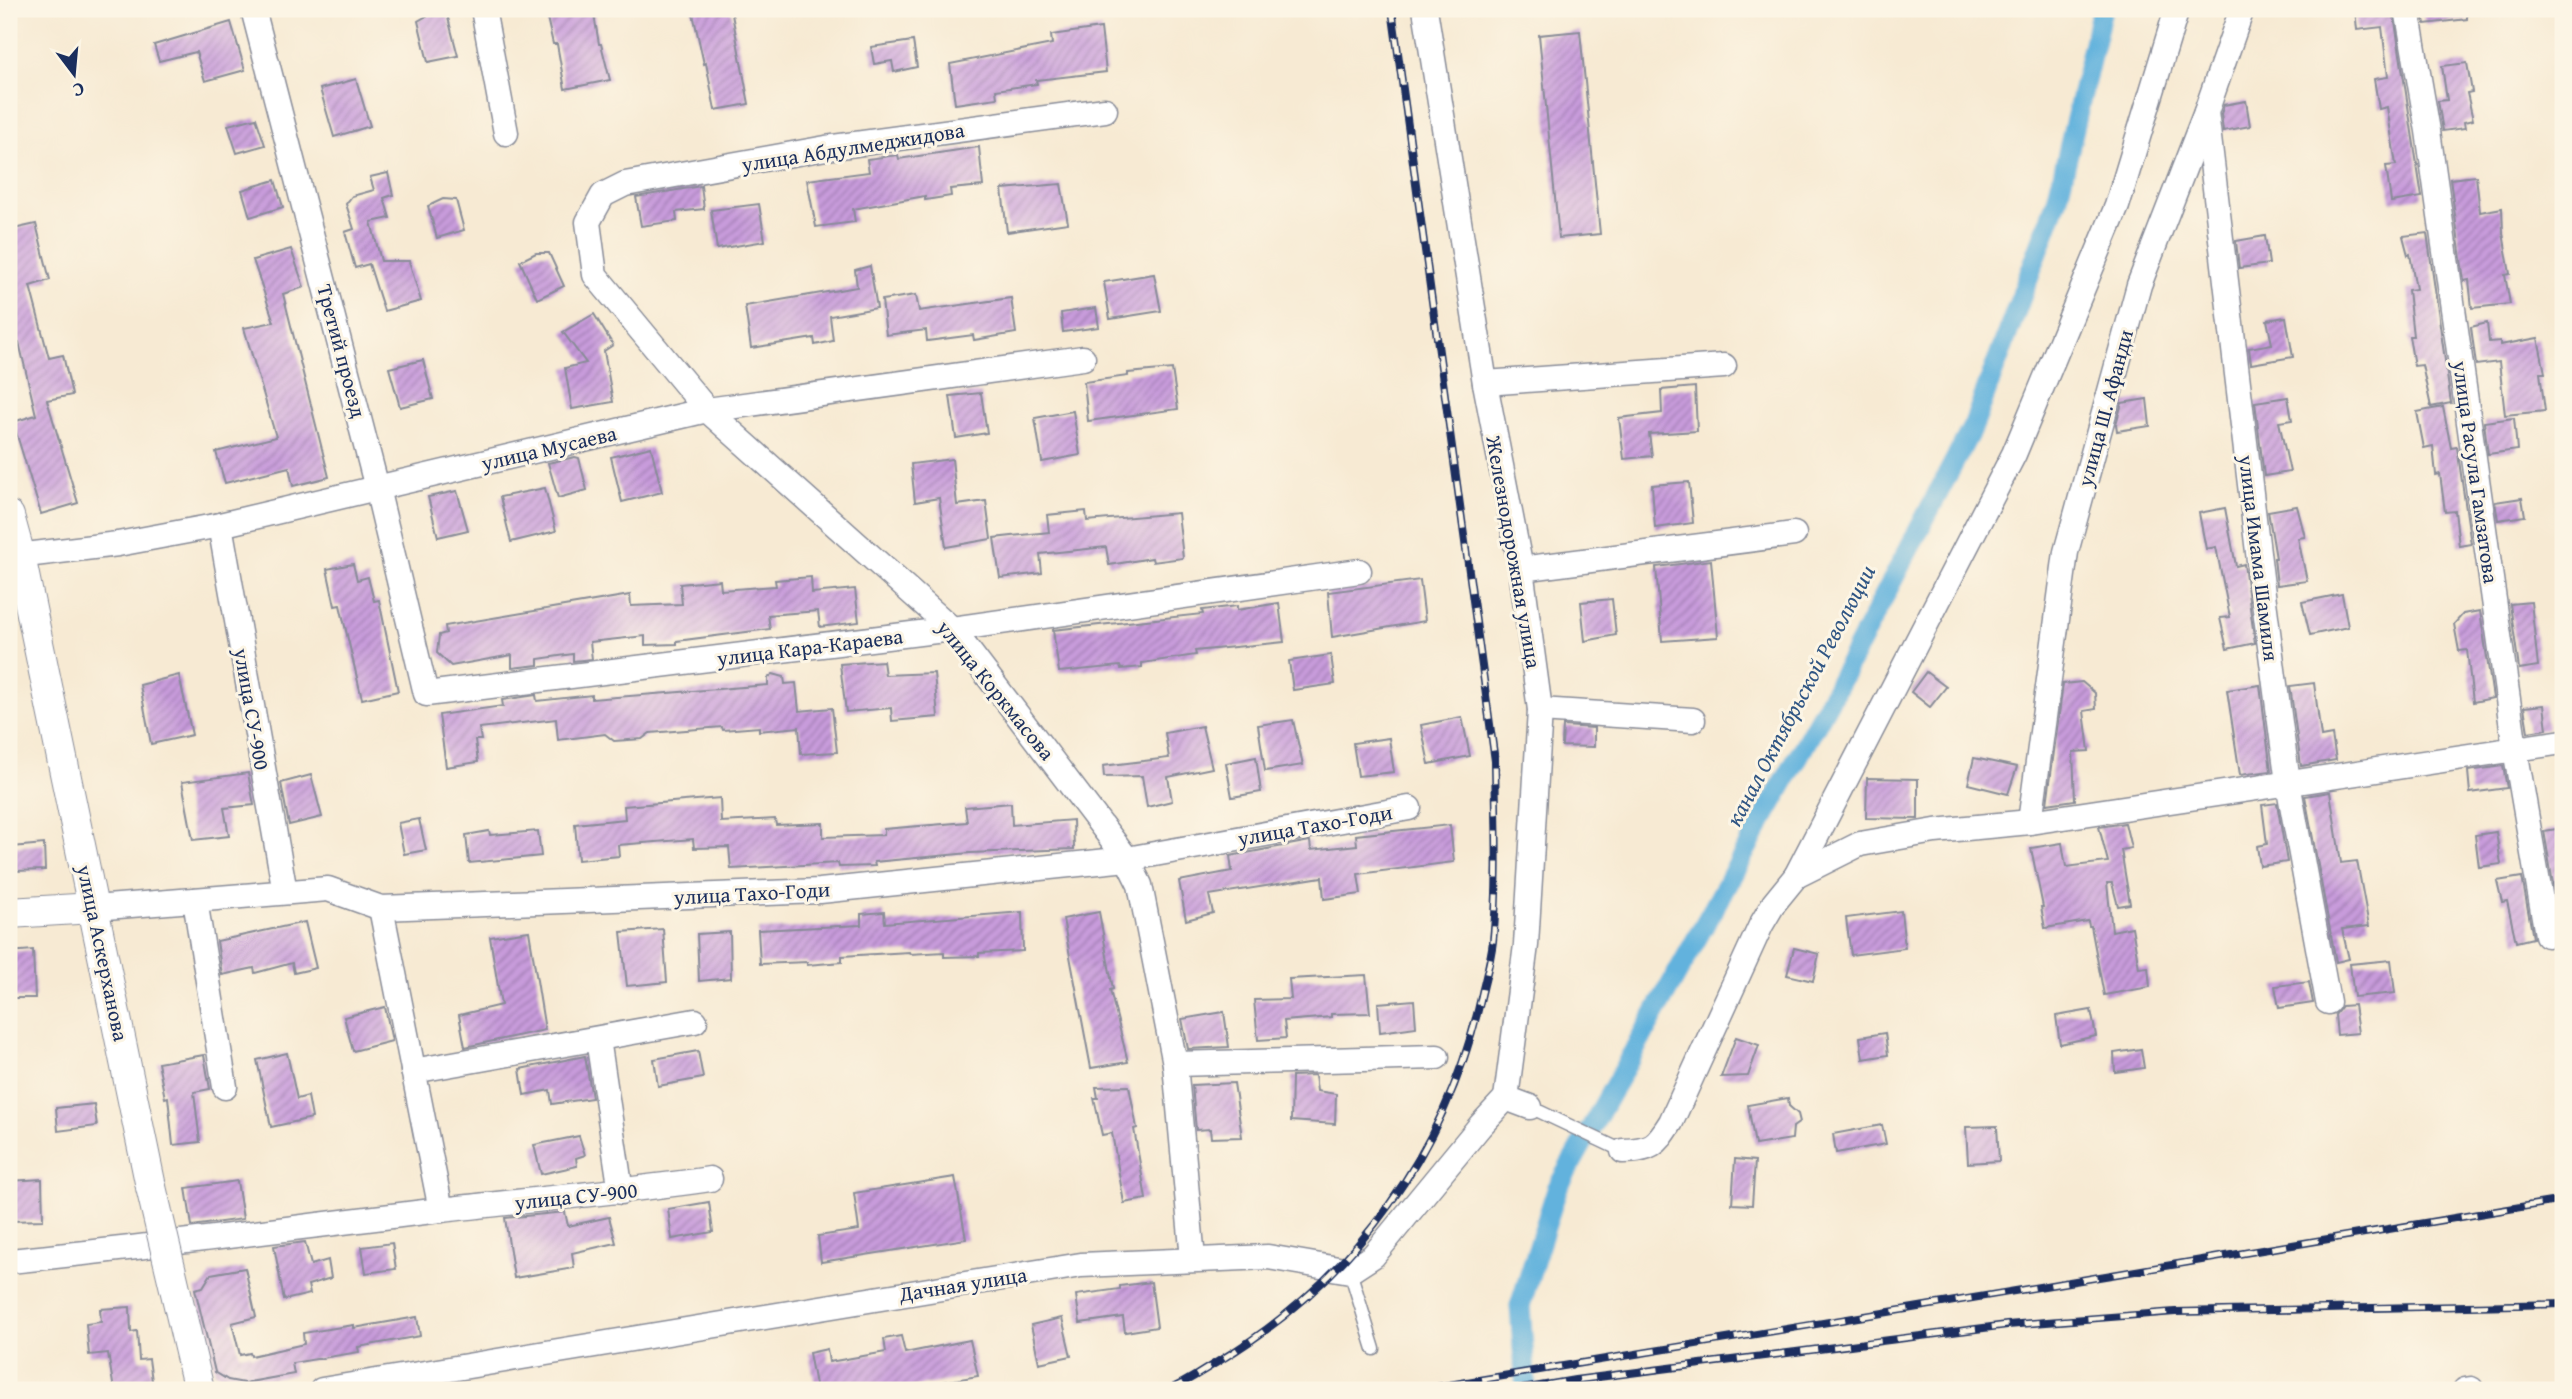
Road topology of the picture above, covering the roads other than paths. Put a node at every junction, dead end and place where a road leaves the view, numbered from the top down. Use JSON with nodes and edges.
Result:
{"nodes":[{"id":1,"x":253,"y":9,"type":"edge"},
{"id":2,"x":482,"y":9,"type":"edge"},
{"id":3,"x":1425,"y":9,"type":"edge"},
{"id":4,"x":2177,"y":9,"type":"edge"},
{"id":5,"x":2242,"y":9,"type":"edge"},
{"id":6,"x":2407,"y":9,"type":"edge"},
{"id":7,"x":1105,"y":110,"type":"dead end"},
{"id":8,"x":2206,"y":112,"type":"junction"},
{"id":9,"x":506,"y":134,"type":"dead end"},
{"id":10,"x":603,"y":195,"type":"joint"},
{"id":11,"x":1083,"y":358,"type":"dead end"},
{"id":12,"x":1724,"y":366,"type":"dead end"},
{"id":13,"x":1485,"y":383,"type":"junction"},
{"id":14,"x":707,"y":410,"type":"junction"},
{"id":15,"x":377,"y":488,"type":"junction"},
{"id":16,"x":9,"y":516,"type":"edge"},
{"id":17,"x":220,"y":525,"type":"junction"},
{"id":18,"x":1794,"y":534,"type":"dead end"},
{"id":19,"x":14,"y":556,"type":"edge"},
{"id":20,"x":1521,"y":569,"type":"junction"},
{"id":21,"x":1359,"y":571,"type":"dead end"},
{"id":22,"x":952,"y":629,"type":"junction"},
{"id":23,"x":426,"y":694,"type":"joint"},
{"id":24,"x":1540,"y":710,"type":"junction"},
{"id":25,"x":1692,"y":720,"type":"dead end"},
{"id":26,"x":2563,"y":742,"type":"edge"},
{"id":27,"x":2515,"y":749,"type":"junction"},
{"id":28,"x":2288,"y":783,"type":"junction"},
{"id":29,"x":1409,"y":807,"type":"dead end"},
{"id":30,"x":2030,"y":822,"type":"junction"},
{"id":31,"x":1127,"y":859,"type":"junction"},
{"id":32,"x":1796,"y":876,"type":"junction"},
{"id":33,"x":285,"y":892,"type":"junction"},
{"id":34,"x":195,"y":900,"type":"junction"},
{"id":35,"x":94,"y":908,"type":"junction"},
{"id":36,"x":381,"y":908,"type":"junction"},
{"id":37,"x":9,"y":913,"type":"edge"},
{"id":38,"x":2547,"y":934,"type":"dead end"},
{"id":39,"x":2328,"y":1002,"type":"dead end"},
{"id":40,"x":695,"y":1021,"type":"dead end"},
{"id":41,"x":598,"y":1039,"type":"junction"},
{"id":42,"x":1437,"y":1057,"type":"dead end"},
{"id":43,"x":1175,"y":1064,"type":"junction"},
{"id":44,"x":413,"y":1071,"type":"junction"},
{"id":45,"x":225,"y":1087,"type":"dead end"},
{"id":46,"x":1506,"y":1098,"type":"junction"},
{"id":47,"x":1530,"y":1107,"type":"joint"},
{"id":48,"x":1623,"y":1151,"type":"joint"},
{"id":49,"x":710,"y":1179,"type":"dead end"},
{"id":50,"x":621,"y":1192,"type":"junction"},
{"id":51,"x":441,"y":1210,"type":"junction"},
{"id":52,"x":1193,"y":1259,"type":"junction"},
{"id":53,"x":9,"y":1261,"type":"edge"},
{"id":54,"x":1350,"y":1271,"type":"junction"},
{"id":55,"x":1374,"y":1349,"type":"dead end"},
{"id":56,"x":199,"y":1390,"type":"edge"},
{"id":57,"x":322,"y":1390,"type":"edge"}],
"edges":[{"from":1,"to":15,"type":"street","name":"Третий проезд"},
{"from":2,"to":9,"type":"street"},
{"from":3,"to":13,"type":"street","name":"Железнодорожная улица"},
{"from":4,"to":32,"type":"street"},
{"from":5,"to":8,"type":"street","name":"улица Ш. Афанди"},
{"from":6,"to":27,"type":"street","name":"улица Расула Гамзатова"},
{"from":7,"to":10,"type":"street","name":"улица Абдулмеджидова"},
{"from":8,"to":28,"type":"street","name":"улица Имама Шамиля"},
{"from":8,"to":30,"type":"street","name":"улица Ш. Афанди"},
{"from":10,"to":14,"type":"street","name":"улица Коркмасова"},
{"from":11,"to":14,"type":"street","name":"улица Мусаева"},
{"from":12,"to":13,"type":"street"},
{"from":13,"to":20,"type":"street","name":"Железнодорожная улица"},
{"from":14,"to":15,"type":"street","name":"улица Мусаева"},
{"from":14,"to":22,"type":"street","name":"улица Коркмасова"},
{"from":15,"to":17,"type":"street","name":"улица Мусаева"},
{"from":15,"to":23,"type":"street","name":"Третий проезд"},
{"from":16,"to":19,"type":"street","name":"улица Аскерханова"},
{"from":17,"to":19,"type":"street","name":"улица Мусаева"},
{"from":17,"to":33,"type":"street","name":"улица СУ-900"},
{"from":18,"to":20,"type":"street"},
{"from":19,"to":35,"type":"street","name":"улица Аскерханова"},
{"from":20,"to":24,"type":"street","name":"Железнодорожная улица"},
{"from":21,"to":22,"type":"street","name":"улица Кара-Караева"},
{"from":22,"to":23,"type":"street","name":"улица Кара-Караева"},
{"from":22,"to":31,"type":"street","name":"улица Коркмасова"},
{"from":24,"to":25,"type":"street"},
{"from":24,"to":46,"type":"street","name":"Железнодорожная улица"},
{"from":26,"to":27,"type":"street"},
{"from":27,"to":28,"type":"street"},
{"from":27,"to":38,"type":"street","name":"улица Расула Гамзатова"},
{"from":28,"to":30,"type":"street"},
{"from":28,"to":39,"type":"street","name":"улица Имама Шамиля"},
{"from":29,"to":31,"type":"street","name":"улица Тахо-Годи"},
{"from":30,"to":32,"type":"street"},
{"from":31,"to":36,"type":"street","name":"улица Тахо-Годи"},
{"from":31,"to":43,"type":"street","name":"улица Коркмасова"},
{"from":32,"to":48,"type":"street"},
{"from":33,"to":34,"type":"street","name":"улица Тахо-Годи"},
{"from":33,"to":36,"type":"street","name":"улица Тахо-Годи"},
{"from":34,"to":35,"type":"street","name":"улица Тахо-Годи"},
{"from":34,"to":45,"type":"street"},
{"from":35,"to":37,"type":"street"},
{"from":35,"to":56,"type":"street","name":"улица Аскерханова","bridge":true},
{"from":36,"to":44,"type":"street"},
{"from":40,"to":41,"type":"street"},
{"from":41,"to":44,"type":"street"},
{"from":41,"to":50,"type":"street"},
{"from":42,"to":43,"type":"street"},
{"from":43,"to":52,"type":"street","name":"улица Коркмасова"},
{"from":44,"to":51,"type":"street"},
{"from":46,"to":47,"type":"street"},
{"from":46,"to":54,"type":"street"},
{"from":47,"to":48,"type":"lane"},
{"from":49,"to":50,"type":"street","name":"улица СУ-900"},
{"from":50,"to":51,"type":"street","name":"улица СУ-900"},
{"from":51,"to":53,"type":"street","name":"улица СУ-900"},
{"from":52,"to":54,"type":"street","name":"Дачная улица"},
{"from":52,"to":57,"type":"street","name":"Дачная улица"},
{"from":54,"to":55,"type":"lane"}]}
